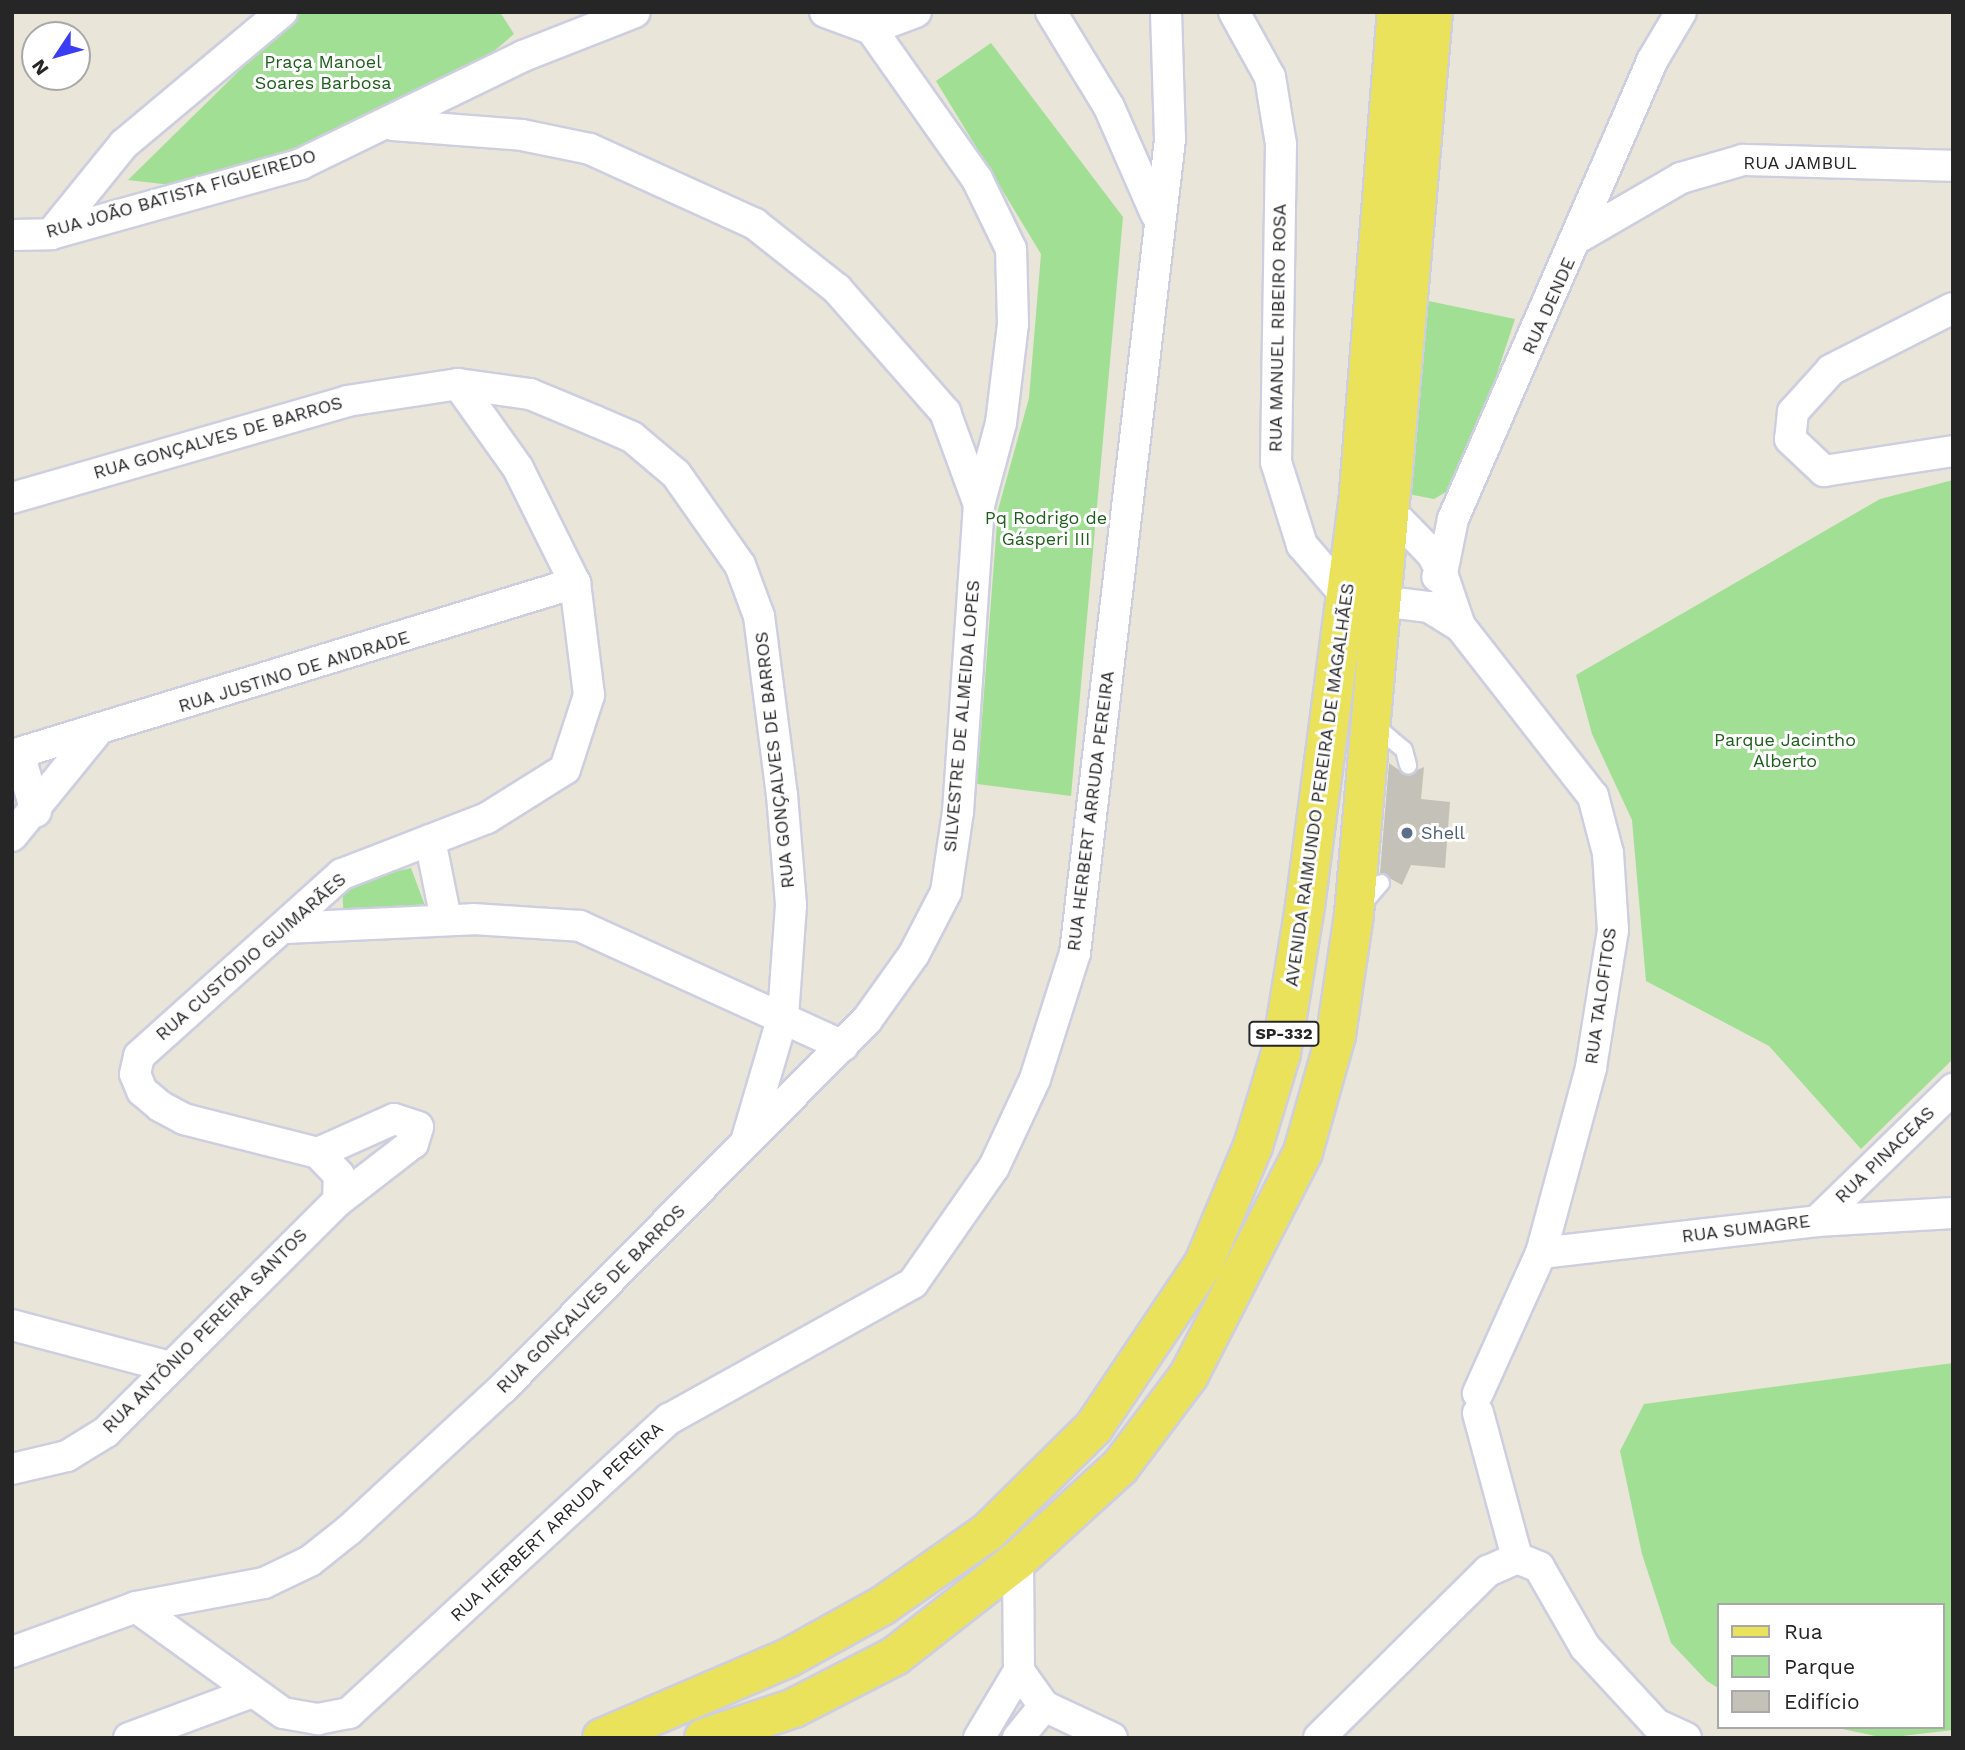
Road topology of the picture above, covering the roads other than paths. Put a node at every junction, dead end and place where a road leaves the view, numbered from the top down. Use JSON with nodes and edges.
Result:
{"nodes":[{"id":1,"x":282,"y":12,"type":"edge"},
{"id":2,"x":635,"y":12,"type":"edge"},
{"id":3,"x":825,"y":12,"type":"edge"},
{"id":4,"x":916,"y":12,"type":"edge"},
{"id":5,"x":1051,"y":12,"type":"edge"},
{"id":6,"x":1166,"y":12,"type":"edge"},
{"id":7,"x":1234,"y":12,"type":"edge"},
{"id":8,"x":1398,"y":12,"type":"edge"},
{"id":9,"x":1433,"y":12,"type":"edge"},
{"id":10,"x":1681,"y":12,"type":"edge"},
{"id":11,"x":871,"y":29,"type":"junction"},
{"id":12,"x":393,"y":125,"type":"junction"},
{"id":13,"x":1953,"y":166,"type":"edge"},
{"id":14,"x":1156,"y":215,"type":"junction"},
{"id":15,"x":51,"y":234,"type":"junction"},
{"id":16,"x":12,"y":235,"type":"edge"},
{"id":17,"x":1581,"y":236,"type":"junction"},
{"id":18,"x":1953,"y":308,"type":"edge"},
{"id":19,"x":458,"y":384,"type":"junction"},
{"id":20,"x":945,"y":412,"type":"junction"},
{"id":21,"x":1000,"y":423,"type":"junction"},
{"id":22,"x":1953,"y":451,"type":"edge"},
{"id":23,"x":12,"y":498,"type":"edge"},
{"id":24,"x":979,"y":505,"type":"junction"},
{"id":25,"x":1458,"y":506,"type":"junction"},
{"id":26,"x":1375,"y":510,"type":"junction"},
{"id":27,"x":1443,"y":573,"type":"junction"},
{"id":28,"x":575,"y":583,"type":"junction"},
{"id":29,"x":1365,"y":599,"type":"junction"},
{"id":30,"x":1460,"y":626,"type":"junction"},
{"id":31,"x":1373,"y":724,"type":"junction"},
{"id":32,"x":95,"y":734,"type":"junction"},
{"id":33,"x":16,"y":754,"type":"edge"},
{"id":34,"x":1408,"y":765,"type":"dead end"},
{"id":35,"x":36,"y":813,"type":"junction"},
{"id":36,"x":12,"y":836,"type":"edge"},
{"id":37,"x":430,"y":841,"type":"junction"},
{"id":38,"x":1381,"y":883,"type":"dead end"},
{"id":39,"x":1354,"y":914,"type":"junction"},
{"id":40,"x":446,"y":919,"type":"junction"},
{"id":41,"x":285,"y":928,"type":"junction"},
{"id":42,"x":783,"y":1016,"type":"junction"},
{"id":43,"x":843,"y":1046,"type":"junction"},
{"id":44,"x":1953,"y":1089,"type":"edge"},
{"id":45,"x":746,"y":1142,"type":"junction"},
{"id":46,"x":317,"y":1153,"type":"junction"},
{"id":47,"x":338,"y":1201,"type":"junction"},
{"id":48,"x":1953,"y":1213,"type":"edge"},
{"id":49,"x":1816,"y":1221,"type":"junction"},
{"id":50,"x":1541,"y":1253,"type":"junction"},
{"id":51,"x":12,"y":1325,"type":"edge"},
{"id":52,"x":170,"y":1367,"type":"junction"},
{"id":53,"x":12,"y":1469,"type":"edge"},
{"id":54,"x":1517,"y":1558,"type":"junction"},
{"id":55,"x":1018,"y":1560,"type":"junction"},
{"id":56,"x":136,"y":1608,"type":"junction"},
{"id":57,"x":12,"y":1652,"type":"edge"},
{"id":58,"x":1019,"y":1671,"type":"junction"},
{"id":59,"x":253,"y":1692,"type":"junction"},
{"id":60,"x":1044,"y":1706,"type":"junction"},
{"id":61,"x":129,"y":1738,"type":"edge"},
{"id":62,"x":602,"y":1738,"type":"edge"},
{"id":63,"x":704,"y":1738,"type":"edge"},
{"id":64,"x":979,"y":1738,"type":"edge"},
{"id":65,"x":1018,"y":1738,"type":"edge"},
{"id":66,"x":1112,"y":1738,"type":"edge"},
{"id":67,"x":1319,"y":1738,"type":"edge"},
{"id":68,"x":1686,"y":1738,"type":"edge"}],
"edges":[{"from":1,"to":15,"type":"street"},
{"from":2,"to":12,"type":"street"},
{"from":3,"to":11,"type":"street"},
{"from":4,"to":11,"type":"street"},
{"from":5,"to":14,"type":"street"},
{"from":6,"to":14,"type":"street","name":"RUA HERBERT ARRUDA PEREIRA"},
{"from":7,"to":29,"type":"street","name":"RUA MANUEL RIBEIRO ROSA"},
{"from":8,"to":26,"type":"main road","name":"AVENIDA RAIMUNDO PEREIRA DE MAGALHÃES","number":"SP-332"},
{"from":9,"to":26,"type":"main road","name":"AVENIDA RAIMUNDO PEREIRA DE MAGALHÃES","number":"SP-332"},
{"from":10,"to":17,"type":"street","name":"RUA DENDE"},
{"from":11,"to":21,"type":"street","name":"SILVESTRE DE ALMEIDA LOPES"},
{"from":12,"to":15,"type":"street","name":"RUA JOÃO BATISTA FIGUEIREDO"},
{"from":12,"to":20,"type":"street","name":"RUA JOÃO BATISTA FIGUEIREDO"},
{"from":13,"to":17,"type":"street","name":"RUA JAMBUL"},
{"from":14,"to":59,"type":"street","name":"RUA HERBERT ARRUDA PEREIRA"},
{"from":15,"to":16,"type":"street","name":"RUA JOÃO BATISTA FIGUEIREDO"},
{"from":17,"to":25,"type":"street","name":"RUA DENDE"},
{"from":18,"to":22,"type":"street"},
{"from":19,"to":23,"type":"street","name":"RUA GONÇALVES DE BARROS"},
{"from":19,"to":28,"type":"street","name":"RUA CUSTÓDIO GUIMARÃES"},
{"from":19,"to":42,"type":"street","name":"RUA GONÇALVES DE BARROS"},
{"from":20,"to":21,"type":"street"},
{"from":20,"to":24,"type":"street","name":"RUA JOÃO BATISTA FIGUEIREDO"},
{"from":21,"to":24,"type":"street","name":"SILVESTRE DE ALMEIDA LOPES"},
{"from":24,"to":43,"type":"street","name":"SILVESTRE DE ALMEIDA LOPES"},
{"from":25,"to":26,"type":"street"},
{"from":25,"to":27,"type":"street"},
{"from":26,"to":27,"type":"street"},
{"from":26,"to":29,"type":"main road","name":"AVENIDA RAIMUNDO PEREIRA DE MAGALHÃES","number":"SP-332"},
{"from":27,"to":29,"type":"street"},
{"from":27,"to":30,"type":"street","name":"RUA TALOFITOS"},
{"from":28,"to":32,"type":"street","name":"RUA JUSTINO DE ANDRADE"},
{"from":28,"to":37,"type":"street","name":"RUA CUSTÓDIO GUIMARÃES"},
{"from":29,"to":30,"type":"street","name":"RUA TALOFITOS"},
{"from":29,"to":31,"type":"main road","name":"AVENIDA RAIMUNDO PEREIRA DE MAGALHÃES","number":"SP-332"},
{"from":29,"to":62,"type":"main road","name":"AVENIDA RAIMUNDO PEREIRA DE MAGALHÃES","number":"SP-332"},
{"from":30,"to":50,"type":"street","name":"RUA TALOFITOS"},
{"from":31,"to":34,"type":"lane"},
{"from":31,"to":39,"type":"main road","name":"AVENIDA RAIMUNDO PEREIRA DE MAGALHÃES","number":"SP-332"},
{"from":32,"to":33,"type":"street","name":"RUA JUSTINO DE ANDRADE"},
{"from":32,"to":35,"type":"street"},
{"from":33,"to":35,"type":"street"},
{"from":35,"to":36,"type":"street"},
{"from":37,"to":40,"type":"street"},
{"from":37,"to":41,"type":"street","name":"RUA CUSTÓDIO GUIMARÃES"},
{"from":38,"to":39,"type":"lane"},
{"from":39,"to":55,"type":"main road","name":"AVENIDA RAIMUNDO PEREIRA DE MAGALHÃES","number":"SP-332"},
{"from":40,"to":41,"type":"street"},
{"from":40,"to":42,"type":"street"},
{"from":41,"to":46,"type":"street","name":"RUA CUSTÓDIO GUIMARÃES"},
{"from":42,"to":43,"type":"street"},
{"from":42,"to":45,"type":"street","name":"RUA GONÇALVES DE BARROS"},
{"from":43,"to":45,"type":"street","name":"SILVESTRE DE ALMEIDA LOPES"},
{"from":44,"to":49,"type":"street","name":"RUA PINACEAS"},
{"from":45,"to":56,"type":"street","name":"RUA GONÇALVES DE BARROS"},
{"from":46,"to":47,"type":"street"},
{"from":46,"to":47,"type":"street","name":"RUA ANTÔNIO PEREIRA SANTOS"},
{"from":47,"to":52,"type":"street","name":"RUA ANTÔNIO PEREIRA SANTOS"},
{"from":48,"to":49,"type":"street","name":"RUA SUMAGRE"},
{"from":49,"to":50,"type":"street","name":"RUA SUMAGRE"},
{"from":50,"to":54,"type":"street","name":"RUA TALOFITOS"},
{"from":51,"to":52,"type":"street"},
{"from":52,"to":53,"type":"street","name":"RUA ANTÔNIO PEREIRA SANTOS"},
{"from":54,"to":67,"type":"street"},
{"from":54,"to":68,"type":"street"},
{"from":55,"to":58,"type":"street"},
{"from":55,"to":63,"type":"main road","name":"AVENIDA RAIMUNDO PEREIRA DE MAGALHÃES","number":"SP-332"},
{"from":56,"to":57,"type":"street","name":"RUA GONÇALVES DE BARROS"},
{"from":56,"to":59,"type":"street","name":"RUA HERBERT ARRUDA PEREIRA"},
{"from":58,"to":60,"type":"street"},
{"from":58,"to":64,"type":"street"},
{"from":59,"to":61,"type":"street"},
{"from":60,"to":65,"type":"street"},
{"from":60,"to":66,"type":"street"}]}
